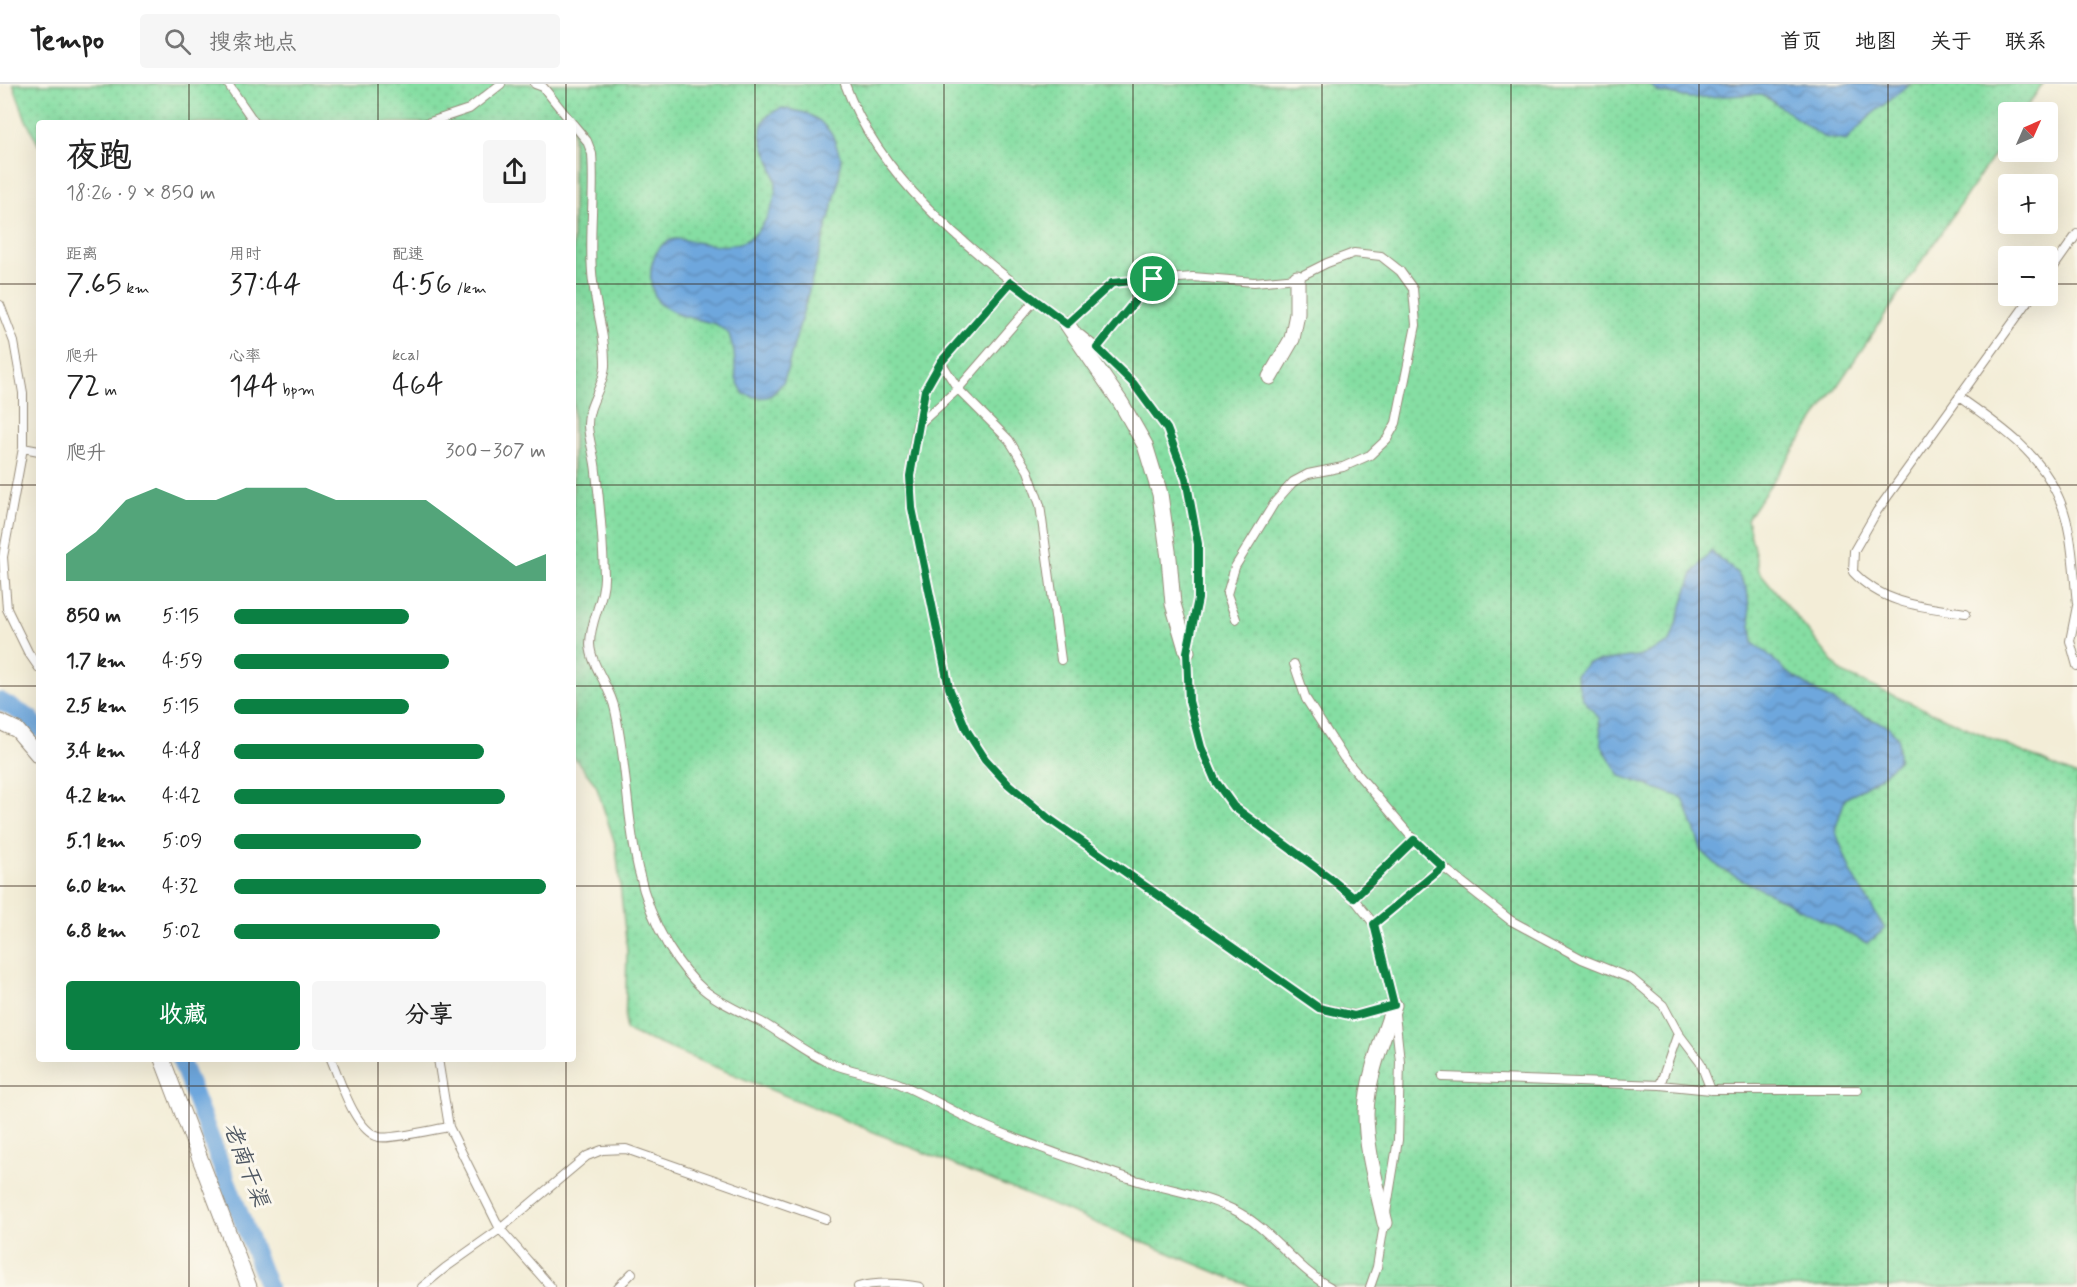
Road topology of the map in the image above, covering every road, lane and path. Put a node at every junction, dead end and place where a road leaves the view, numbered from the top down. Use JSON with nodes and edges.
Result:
{"nodes":[{"id":1,"x":228,"y":84,"type":"edge"},
{"id":2,"x":501,"y":84,"type":"edge"},
{"id":3,"x":535,"y":84,"type":"edge"},
{"id":4,"x":845,"y":84,"type":"edge"},
{"id":5,"x":253,"y":120,"type":"edge"},
{"id":6,"x":436,"y":120,"type":"edge"},
{"id":7,"x":570,"y":120,"type":"edge"},
{"id":8,"x":576,"y":127,"type":"edge"},
{"id":9,"x":2077,"y":234,"type":"edge"},
{"id":10,"x":2058,"y":260,"type":"edge"},
{"id":11,"x":1297,"y":278,"type":"junction"},
{"id":12,"x":1153,"y":279,"type":"junction"},
{"id":13,"x":1011,"y":282,"type":"junction"},
{"id":14,"x":1035,"y":300,"type":"junction"},
{"id":15,"x":0,"y":305,"type":"edge"},
{"id":16,"x":2025,"y":306,"type":"edge"},
{"id":17,"x":1067,"y":324,"type":"junction"},
{"id":18,"x":1097,"y":348,"type":"junction"},
{"id":19,"x":941,"y":362,"type":"junction"},
{"id":20,"x":1270,"y":377,"type":"dead end"},
{"id":21,"x":958,"y":389,"type":"junction"},
{"id":22,"x":1959,"y":397,"type":"junction"},
{"id":23,"x":917,"y":426,"type":"junction"},
{"id":24,"x":23,"y":448,"type":"junction"},
{"id":25,"x":36,"y":450,"type":"edge"},
{"id":26,"x":1,"y":556,"type":"edge"},
{"id":27,"x":2077,"y":604,"type":"edge"},
{"id":28,"x":1966,"y":613,"type":"dead end"},
{"id":29,"x":1236,"y":619,"type":"dead end"},
{"id":30,"x":1187,"y":652,"type":"junction"},
{"id":31,"x":1061,"y":660,"type":"dead end"},
{"id":32,"x":36,"y":664,"type":"edge"},
{"id":33,"x":1294,"y":664,"type":"dead end"},
{"id":34,"x":2077,"y":666,"type":"edge"},
{"id":35,"x":0,"y":722,"type":"edge"},
{"id":36,"x":36,"y":752,"type":"edge"},
{"id":37,"x":1414,"y":840,"type":"junction"},
{"id":38,"x":1443,"y":867,"type":"junction"},
{"id":39,"x":1354,"y":898,"type":"junction"},
{"id":40,"x":1374,"y":924,"type":"junction"},
{"id":41,"x":1394,"y":1005,"type":"junction"},
{"id":42,"x":1678,"y":1033,"type":"junction"},
{"id":43,"x":163,"y":1062,"type":"edge"},
{"id":44,"x":332,"y":1062,"type":"edge"},
{"id":45,"x":438,"y":1062,"type":"edge"},
{"id":46,"x":1443,"y":1077,"type":"dead end"},
{"id":47,"x":1660,"y":1085,"type":"junction"},
{"id":48,"x":1711,"y":1090,"type":"junction"},
{"id":49,"x":1858,"y":1090,"type":"dead end"},
{"id":50,"x":448,"y":1127,"type":"junction"},
{"id":51,"x":826,"y":1219,"type":"dead end"},
{"id":52,"x":1385,"y":1223,"type":"junction"},
{"id":53,"x":500,"y":1229,"type":"junction"},
{"id":54,"x":632,"y":1273,"type":"dead end"},
{"id":55,"x":249,"y":1287,"type":"edge"},
{"id":56,"x":423,"y":1287,"type":"edge"},
{"id":57,"x":551,"y":1287,"type":"edge"},
{"id":58,"x":618,"y":1287,"type":"edge"},
{"id":59,"x":858,"y":1287,"type":"edge"},
{"id":60,"x":920,"y":1287,"type":"edge"},
{"id":61,"x":1330,"y":1287,"type":"edge"},
{"id":62,"x":1370,"y":1287,"type":"edge"}],
"edges":[{"from":1,"to":5,"type":"lane"},
{"from":2,"to":6,"type":"lane"},
{"from":3,"to":7,"type":"lane"},
{"from":4,"to":13,"type":"lane"},
{"from":8,"to":61,"type":"lane"},
{"from":9,"to":10,"type":"lane"},
{"from":11,"to":12,"type":"lane"},
{"from":11,"to":20,"type":"street"},
{"from":11,"to":29,"type":"lane"},
{"from":12,"to":17,"type":"lane"},
{"from":12,"to":18,"type":"lane"},
{"from":13,"to":14,"type":"lane"},
{"from":13,"to":19,"type":"lane"},
{"from":14,"to":17,"type":"lane"},
{"from":14,"to":21,"type":"lane"},
{"from":15,"to":24,"type":"lane"},
{"from":16,"to":22,"type":"lane"},
{"from":17,"to":18,"type":"lane"},
{"from":17,"to":30,"type":"street"},
{"from":18,"to":30,"type":"lane"},
{"from":19,"to":21,"type":"lane"},
{"from":19,"to":23,"type":"lane"},
{"from":21,"to":23,"type":"lane"},
{"from":21,"to":31,"type":"lane"},
{"from":22,"to":27,"type":"lane"},
{"from":22,"to":28,"type":"lane"},
{"from":23,"to":41,"type":"lane"},
{"from":24,"to":25,"type":"lane"},
{"from":24,"to":26,"type":"lane"},
{"from":26,"to":32,"type":"lane"},
{"from":27,"to":34,"type":"lane"},
{"from":30,"to":39,"type":"lane"},
{"from":33,"to":37,"type":"lane"},
{"from":35,"to":36,"type":"street"},
{"from":37,"to":38,"type":"lane"},
{"from":37,"to":39,"type":"lane"},
{"from":38,"to":40,"type":"lane"},
{"from":38,"to":42,"type":"lane"},
{"from":39,"to":40,"type":"lane"},
{"from":40,"to":41,"type":"lane"},
{"from":41,"to":52,"type":"lane"},
{"from":41,"to":52,"type":"street"},
{"from":42,"to":47,"type":"lane"},
{"from":42,"to":48,"type":"lane"},
{"from":43,"to":55,"type":"street"},
{"from":44,"to":50,"type":"lane"},
{"from":45,"to":50,"type":"lane"},
{"from":46,"to":47,"type":"lane"},
{"from":47,"to":48,"type":"lane"},
{"from":48,"to":49,"type":"lane"},
{"from":50,"to":53,"type":"lane"},
{"from":51,"to":53,"type":"lane"},
{"from":52,"to":62,"type":"lane"},
{"from":53,"to":56,"type":"lane"},
{"from":53,"to":57,"type":"lane"},
{"from":54,"to":58,"type":"lane"},
{"from":59,"to":60,"type":"lane"}]}
